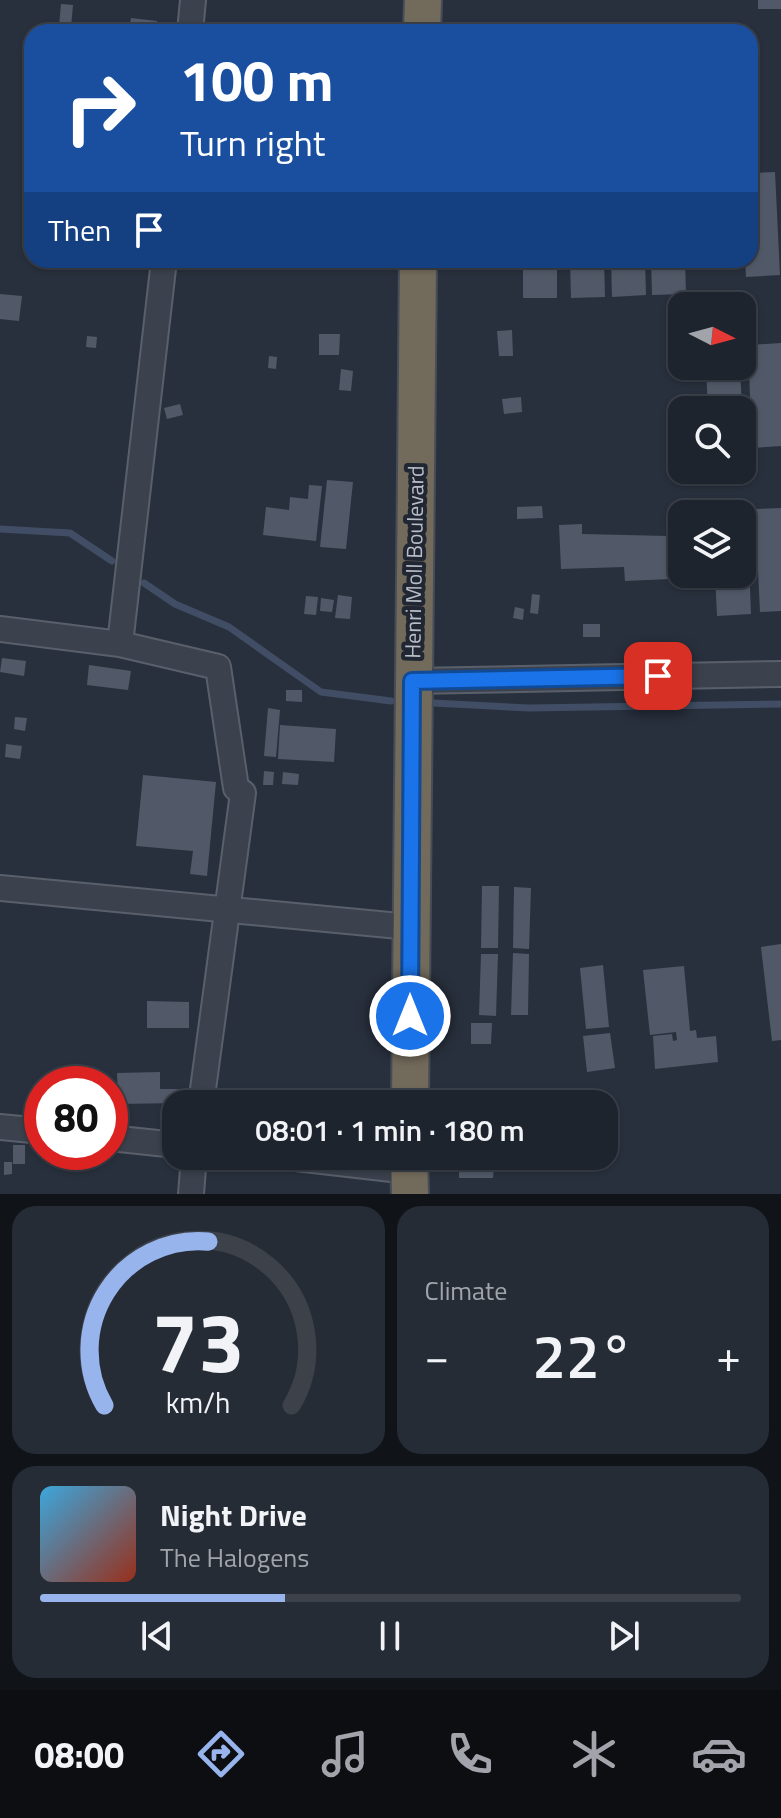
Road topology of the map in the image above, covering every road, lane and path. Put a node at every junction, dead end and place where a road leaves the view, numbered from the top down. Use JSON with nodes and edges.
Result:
{"nodes":[{"id":1,"x":193,"y":0,"type":"edge"},
{"id":2,"x":423,"y":0,"type":"edge"},
{"id":3,"x":191,"y":24,"type":"edge"},
{"id":4,"x":422,"y":24,"type":"edge"},
{"id":5,"x":163,"y":268,"type":"edge"},
{"id":6,"x":418,"y":268,"type":"edge"},
{"id":7,"x":0,"y":629,"type":"edge"},
{"id":8,"x":120,"y":644,"type":"junction"},
{"id":9,"x":781,"y":674,"type":"edge"},
{"id":10,"x":412,"y":681,"type":"junction"},
{"id":11,"x":0,"y":888,"type":"edge"},
{"id":12,"x":227,"y":909,"type":"junction"},
{"id":13,"x":410,"y":927,"type":"junction"},
{"id":14,"x":203,"y":1090,"type":"edge"},
{"id":15,"x":410,"y":1090,"type":"edge"},
{"id":16,"x":0,"y":1127,"type":"edge"},
{"id":17,"x":24,"y":1129,"type":"edge"},
{"id":18,"x":128,"y":1140,"type":"edge"},
{"id":19,"x":162,"y":1144,"type":"edge"},
{"id":20,"x":193,"y":1170,"type":"edge"},
{"id":21,"x":380,"y":1170,"type":"edge"},
{"id":22,"x":409,"y":1174,"type":"edge"},
{"id":23,"x":191,"y":1194,"type":"edge"}],
"edges":[{"from":1,"to":3,"type":"street"},
{"from":2,"to":4,"type":"highway"},
{"from":5,"to":8,"type":"street"},
{"from":6,"to":10,"type":"highway","name":"Henri Moll Boulevard"},
{"from":7,"to":8,"type":"street"},
{"from":8,"to":12,"type":"street"},
{"from":9,"to":10,"type":"street"},
{"from":10,"to":13,"type":"highway","name":"Henri Moll Boulevard"},
{"from":11,"to":12,"type":"street"},
{"from":12,"to":13,"type":"street"},
{"from":12,"to":14,"type":"street"},
{"from":13,"to":15,"type":"highway","name":"Henri Moll Boulevard"},
{"from":16,"to":17,"type":"street"},
{"from":18,"to":19,"type":"street"},
{"from":20,"to":23,"type":"street"},
{"from":21,"to":22,"type":"street"}]}
